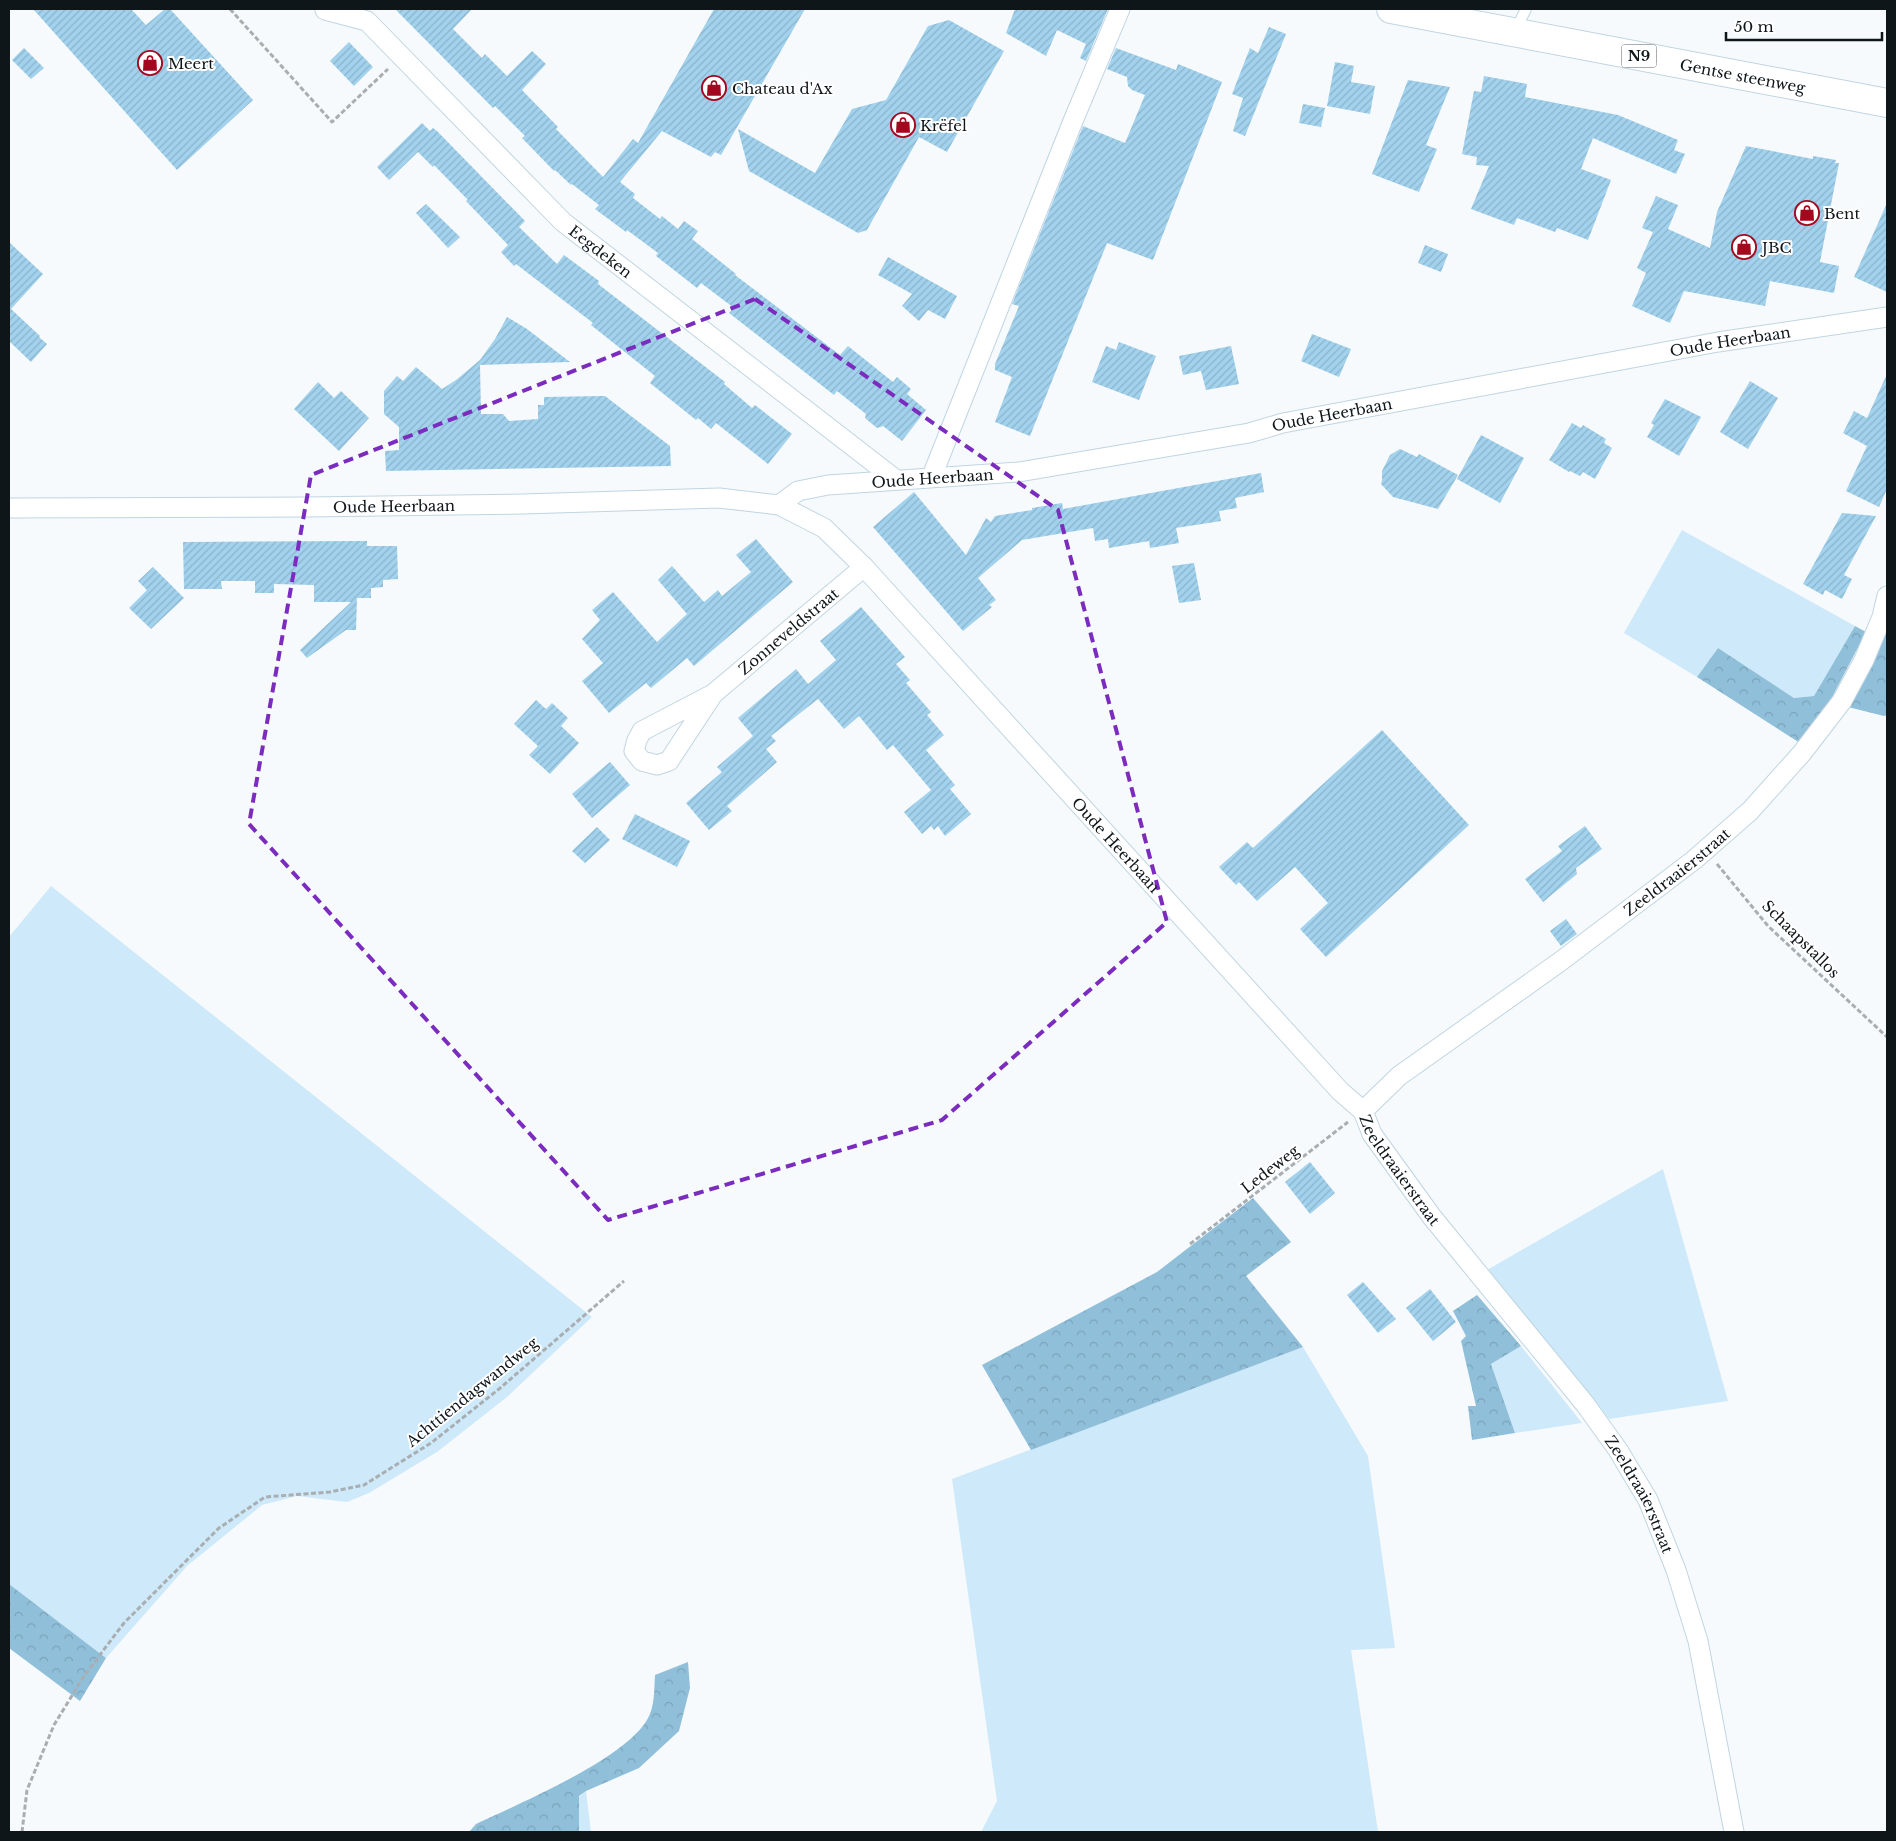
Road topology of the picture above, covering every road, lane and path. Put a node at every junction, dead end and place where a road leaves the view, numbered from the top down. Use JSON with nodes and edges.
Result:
{"nodes":[{"id":1,"x":230,"y":9,"type":"edge"},
{"id":2,"x":1120,"y":9,"type":"edge"},
{"id":3,"x":1391,"y":9,"type":"edge"},
{"id":4,"x":326,"y":10,"type":"edge"},
{"id":5,"x":1520,"y":20,"type":"edge"},
{"id":6,"x":401,"y":56,"type":"junction"},
{"id":7,"x":1887,"y":103,"type":"edge"},
{"id":8,"x":1887,"y":317,"type":"edge"},
{"id":9,"x":932,"y":476,"type":"junction"},
{"id":10,"x":896,"y":479,"type":"junction"},
{"id":11,"x":779,"y":505,"type":"junction"},
{"id":12,"x":9,"y":508,"type":"edge"},
{"id":13,"x":864,"y":568,"type":"junction"},
{"id":14,"x":1887,"y":596,"type":"edge"},
{"id":15,"x":713,"y":694,"type":"dead end"},
{"id":16,"x":1705,"y":850,"type":"junction"},
{"id":17,"x":1887,"y":1037,"type":"edge"},
{"id":18,"x":1363,"y":1111,"type":"junction"},
{"id":19,"x":1190,"y":1244,"type":"dead end"},
{"id":20,"x":624,"y":1281,"type":"dead end"},
{"id":21,"x":22,"y":1832,"type":"edge"},
{"id":22,"x":1734,"y":1832,"type":"edge"}],
"edges":[{"from":1,"to":6,"type":"path"},
{"from":2,"to":9,"type":"street"},
{"from":3,"to":5,"type":"main road","name":"Gentse steenweg","number":"N9"},
{"from":4,"to":6,"type":"street","name":"Eegdeken"},
{"from":5,"to":7,"type":"main road","name":"Gentse steenweg","number":"N9"},
{"from":6,"to":10,"type":"street","name":"Eegdeken"},
{"from":8,"to":9,"type":"street","name":"Oude Heerbaan"},
{"from":9,"to":10,"type":"street","name":"Oude Heerbaan"},
{"from":10,"to":11,"type":"street","name":"Oude Heerbaan"},
{"from":11,"to":12,"type":"street","name":"Oude Heerbaan"},
{"from":11,"to":13,"type":"street","name":"Oude Heerbaan"},
{"from":13,"to":15,"type":"street","name":"Zonneveldstraat"},
{"from":13,"to":18,"type":"street","name":"Oude Heerbaan"},
{"from":14,"to":16,"type":"street","name":"Zeeldraaierstraat"},
{"from":16,"to":17,"type":"path","name":"Schaapstallos"},
{"from":16,"to":18,"type":"street","name":"Zeeldraaierstraat"},
{"from":18,"to":19,"type":"path","name":"Ledeweg"},
{"from":18,"to":22,"type":"street","name":"Zeeldraaierstraat"},
{"from":20,"to":21,"type":"path","name":"Achttiendagwandweg"}]}
